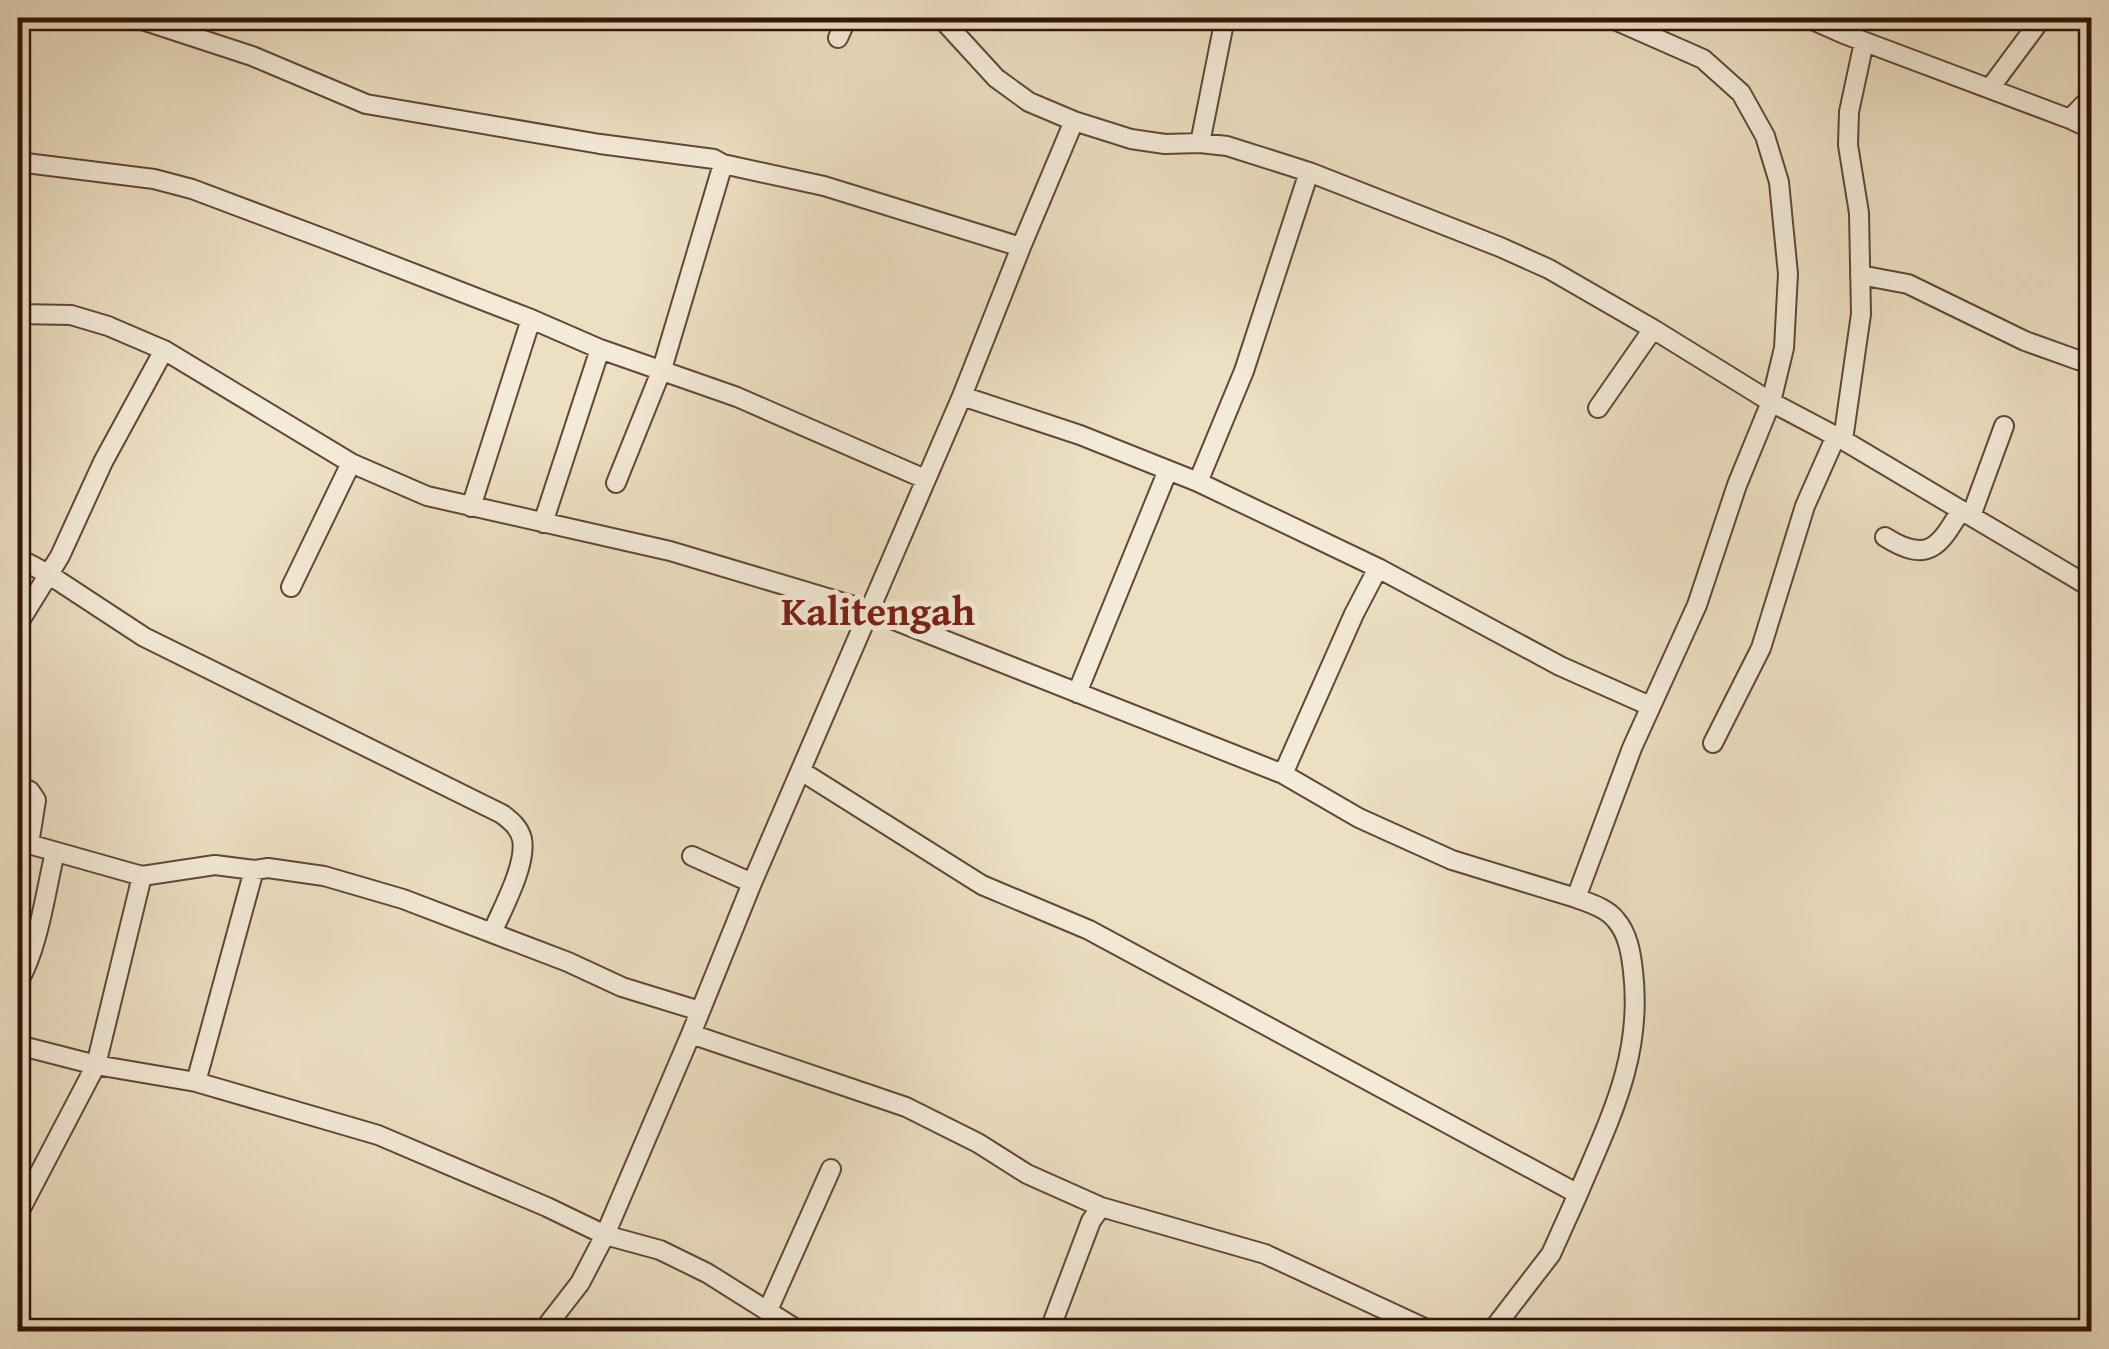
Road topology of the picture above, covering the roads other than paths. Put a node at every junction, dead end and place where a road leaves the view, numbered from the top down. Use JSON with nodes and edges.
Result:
{"nodes":[{"id":1,"x":136,"y":18,"type":"edge"},
{"id":2,"x":847,"y":18,"type":"edge"},
{"id":3,"x":941,"y":18,"type":"edge"},
{"id":4,"x":1225,"y":18,"type":"edge"},
{"id":5,"x":1610,"y":18,"type":"edge"},
{"id":6,"x":1808,"y":18,"type":"edge"},
{"id":7,"x":2042,"y":18,"type":"edge"},
{"id":8,"x":838,"y":38,"type":"dead end"},
{"id":9,"x":1864,"y":42,"type":"junction"},
{"id":10,"x":1990,"y":88,"type":"junction"},
{"id":11,"x":2092,"y":96,"type":"edge"},
{"id":12,"x":2070,"y":119,"type":"junction"},
{"id":13,"x":1074,"y":122,"type":"junction"},
{"id":14,"x":2092,"y":129,"type":"edge"},
{"id":15,"x":1200,"y":143,"type":"junction"},
{"id":16,"x":18,"y":162,"type":"edge"},
{"id":17,"x":724,"y":164,"type":"junction"},
{"id":18,"x":1308,"y":172,"type":"junction"},
{"id":19,"x":1021,"y":247,"type":"junction"},
{"id":20,"x":1860,"y":275,"type":"junction"},
{"id":21,"x":18,"y":314,"type":"edge"},
{"id":22,"x":531,"y":319,"type":"junction"},
{"id":23,"x":1653,"y":329,"type":"junction"},
{"id":24,"x":600,"y":349,"type":"junction"},
{"id":25,"x":164,"y":350,"type":"junction"},
{"id":26,"x":2092,"y":362,"type":"edge"},
{"id":27,"x":662,"y":369,"type":"junction"},
{"id":28,"x":962,"y":396,"type":"junction"},
{"id":29,"x":1771,"y":402,"type":"junction"},
{"id":30,"x":1598,"y":408,"type":"dead end"},
{"id":31,"x":2004,"y":426,"type":"dead end"},
{"id":32,"x":1839,"y":438,"type":"junction"},
{"id":33,"x":351,"y":464,"type":"junction"},
{"id":34,"x":1168,"y":470,"type":"junction"},
{"id":35,"x":925,"y":479,"type":"junction"},
{"id":36,"x":1198,"y":482,"type":"junction"},
{"id":37,"x":616,"y":483,"type":"dead end"},
{"id":38,"x":471,"y":508,"type":"junction"},
{"id":39,"x":1966,"y":513,"type":"junction"},
{"id":40,"x":543,"y":523,"type":"junction"},
{"id":41,"x":1886,"y":537,"type":"dead end"},
{"id":42,"x":18,"y":558,"type":"edge"},
{"id":43,"x":1378,"y":568,"type":"junction"},
{"id":44,"x":48,"y":574,"type":"junction"},
{"id":45,"x":291,"y":588,"type":"dead end"},
{"id":46,"x":2092,"y":588,"type":"edge"},
{"id":47,"x":871,"y":611,"type":"junction"},
{"id":48,"x":18,"y":624,"type":"edge"},
{"id":49,"x":1077,"y":692,"type":"junction"},
{"id":50,"x":1650,"y":706,"type":"junction"},
{"id":51,"x":1714,"y":743,"type":"dead end"},
{"id":52,"x":802,"y":772,"type":"junction"},
{"id":53,"x":1282,"y":774,"type":"junction"},
{"id":54,"x":18,"y":786,"type":"edge"},
{"id":55,"x":23,"y":843,"type":"edge"},
{"id":56,"x":55,"y":852,"type":"junction"},
{"id":57,"x":692,"y":856,"type":"dead end"},
{"id":58,"x":254,"y":870,"type":"junction"},
{"id":59,"x":142,"y":876,"type":"junction"},
{"id":60,"x":752,"y":883,"type":"junction"},
{"id":61,"x":1576,"y":898,"type":"junction"},
{"id":62,"x":492,"y":933,"type":"junction"},
{"id":63,"x":18,"y":982,"type":"edge"},
{"id":64,"x":700,"y":1011,"type":"junction"},
{"id":65,"x":691,"y":1034,"type":"junction"},
{"id":66,"x":18,"y":1045,"type":"edge"},
{"id":67,"x":96,"y":1065,"type":"junction"},
{"id":68,"x":196,"y":1082,"type":"junction"},
{"id":69,"x":831,"y":1169,"type":"dead end"},
{"id":70,"x":1578,"y":1194,"type":"junction"},
{"id":71,"x":1100,"y":1207,"type":"junction"},
{"id":72,"x":18,"y":1214,"type":"edge"},
{"id":73,"x":605,"y":1235,"type":"junction"},
{"id":74,"x":768,"y":1310,"type":"junction"},
{"id":75,"x":542,"y":1332,"type":"edge"},
{"id":76,"x":801,"y":1332,"type":"edge"},
{"id":77,"x":1049,"y":1332,"type":"edge"},
{"id":78,"x":1433,"y":1332,"type":"edge"},
{"id":79,"x":1490,"y":1332,"type":"edge"}],
"edges":[{"from":1,"to":17,"type":"street"},
{"from":2,"to":8,"type":"street"},
{"from":3,"to":13,"type":"street"},
{"from":4,"to":15,"type":"street"},
{"from":5,"to":29,"type":"street"},
{"from":6,"to":9,"type":"street"},
{"from":7,"to":10,"type":"street"},
{"from":9,"to":10,"type":"street"},
{"from":9,"to":20,"type":"street"},
{"from":10,"to":12,"type":"street"},
{"from":11,"to":12,"type":"street"},
{"from":12,"to":14,"type":"street"},
{"from":13,"to":15,"type":"street"},
{"from":13,"to":19,"type":"street"},
{"from":15,"to":18,"type":"street"},
{"from":16,"to":22,"type":"street"},
{"from":17,"to":19,"type":"street"},
{"from":17,"to":27,"type":"street"},
{"from":18,"to":23,"type":"street"},
{"from":18,"to":36,"type":"street"},
{"from":19,"to":28,"type":"street"},
{"from":20,"to":26,"type":"street"},
{"from":20,"to":32,"type":"street"},
{"from":21,"to":25,"type":"street"},
{"from":22,"to":24,"type":"street"},
{"from":22,"to":38,"type":"street"},
{"from":23,"to":29,"type":"street"},
{"from":23,"to":30,"type":"street"},
{"from":24,"to":27,"type":"street"},
{"from":24,"to":40,"type":"street"},
{"from":25,"to":33,"type":"street"},
{"from":25,"to":44,"type":"street"},
{"from":27,"to":35,"type":"street"},
{"from":27,"to":37,"type":"street"},
{"from":28,"to":34,"type":"street"},
{"from":28,"to":35,"type":"street"},
{"from":29,"to":32,"type":"street"},
{"from":29,"to":50,"type":"street"},
{"from":31,"to":39,"type":"street"},
{"from":32,"to":39,"type":"street"},
{"from":32,"to":51,"type":"street"},
{"from":33,"to":38,"type":"street"},
{"from":33,"to":45,"type":"street"},
{"from":34,"to":36,"type":"street"},
{"from":34,"to":49,"type":"street"},
{"from":35,"to":47,"type":"street"},
{"from":36,"to":43,"type":"street"},
{"from":38,"to":40,"type":"street"},
{"from":39,"to":41,"type":"street"},
{"from":39,"to":46,"type":"street"},
{"from":40,"to":47,"type":"street"},
{"from":42,"to":44,"type":"street"},
{"from":43,"to":50,"type":"street"},
{"from":43,"to":53,"type":"street"},
{"from":44,"to":48,"type":"street"},
{"from":44,"to":62,"type":"street"},
{"from":47,"to":49,"type":"street"},
{"from":47,"to":52,"type":"street"},
{"from":49,"to":53,"type":"street"},
{"from":50,"to":61,"type":"street"},
{"from":52,"to":60,"type":"street"},
{"from":52,"to":70,"type":"street"},
{"from":53,"to":61,"type":"street"},
{"from":54,"to":55,"type":"street"},
{"from":55,"to":56,"type":"street"},
{"from":56,"to":59,"type":"street"},
{"from":56,"to":63,"type":"street"},
{"from":57,"to":60,"type":"street"},
{"from":58,"to":59,"type":"street"},
{"from":58,"to":62,"type":"street"},
{"from":58,"to":68,"type":"street"},
{"from":59,"to":67,"type":"street"},
{"from":60,"to":64,"type":"street"},
{"from":61,"to":70,"type":"street"},
{"from":62,"to":64,"type":"street"},
{"from":64,"to":65,"type":"street"},
{"from":65,"to":71,"type":"street"},
{"from":65,"to":73,"type":"street"},
{"from":66,"to":67,"type":"street"},
{"from":67,"to":68,"type":"street"},
{"from":67,"to":72,"type":"street"},
{"from":68,"to":73,"type":"street"},
{"from":69,"to":74,"type":"street"},
{"from":70,"to":79,"type":"street"},
{"from":71,"to":77,"type":"street"},
{"from":71,"to":78,"type":"street"},
{"from":73,"to":74,"type":"street"},
{"from":73,"to":75,"type":"street"},
{"from":74,"to":76,"type":"street"}]}
